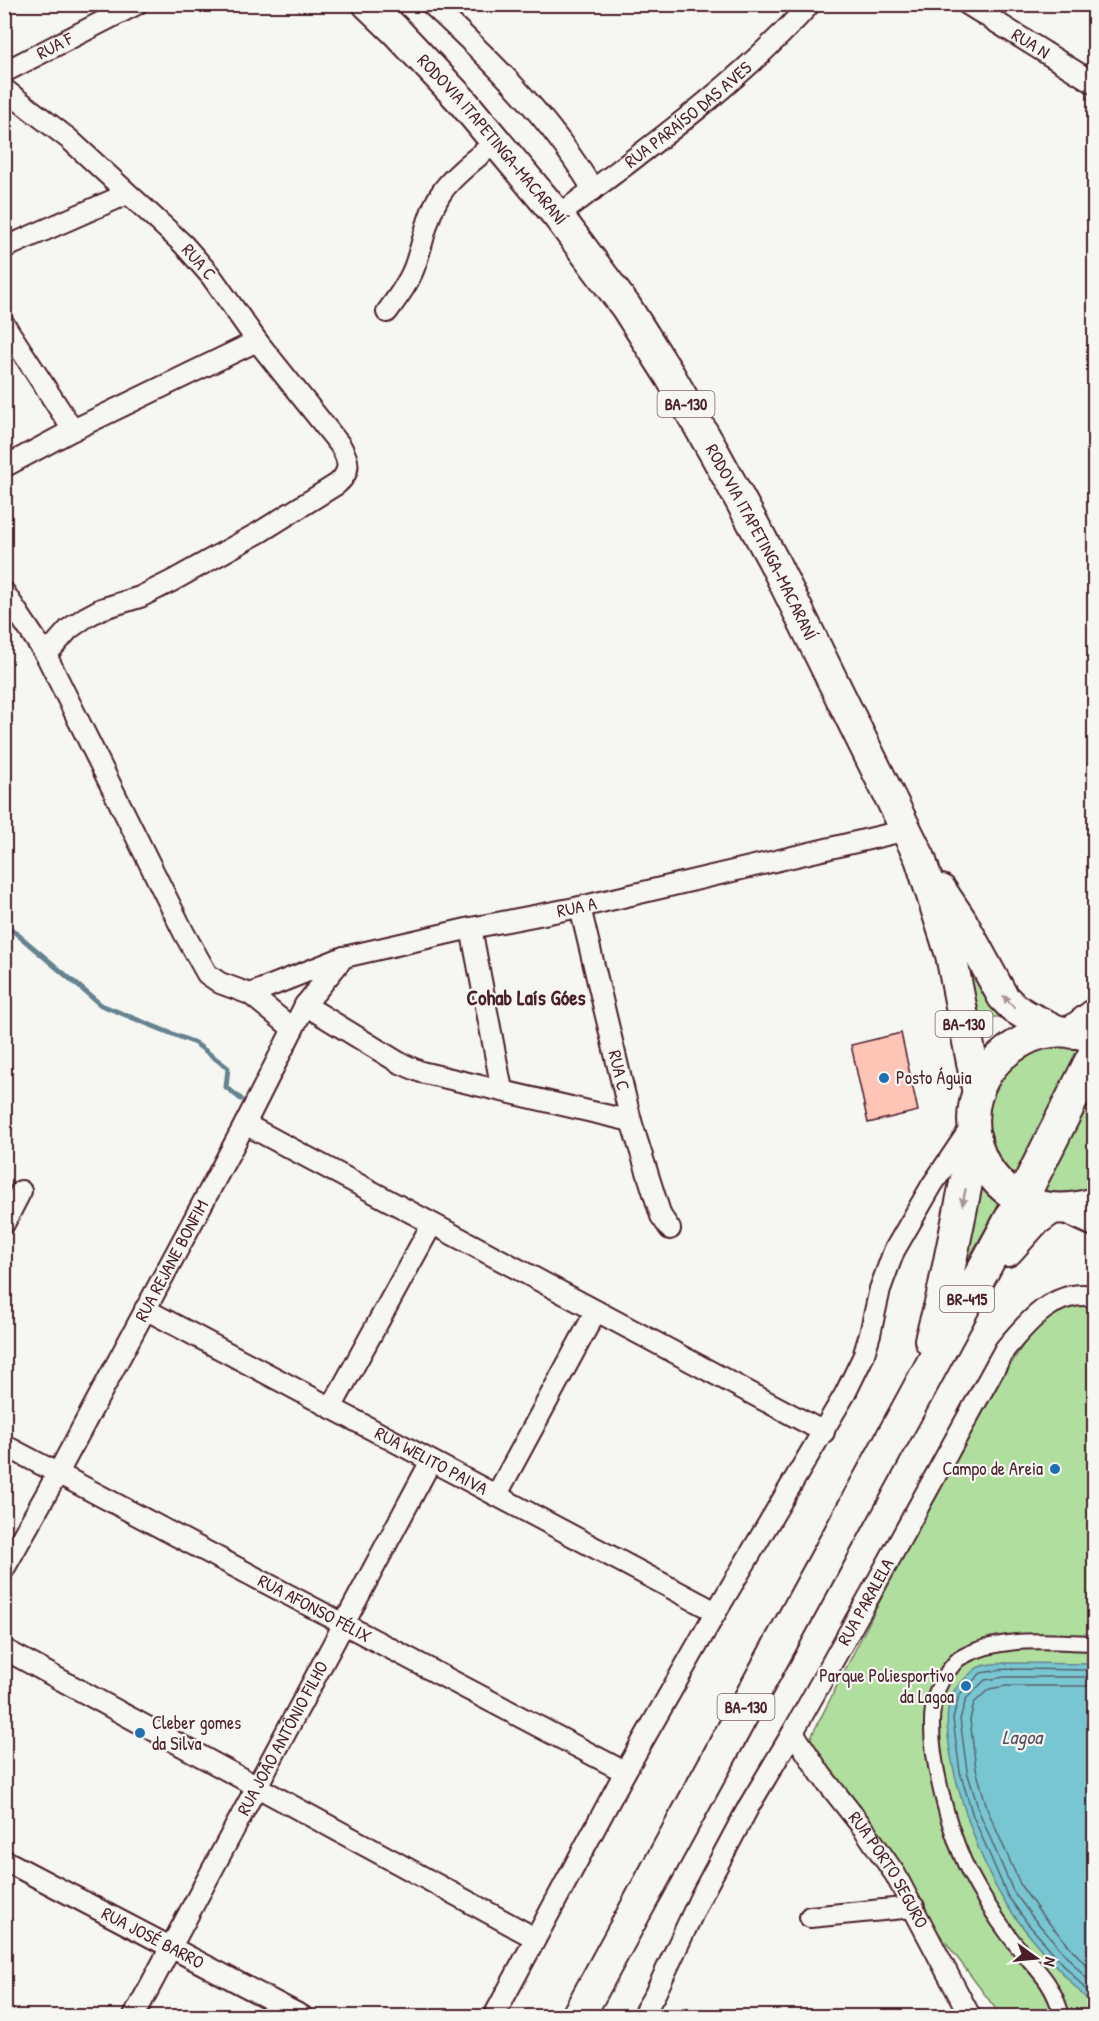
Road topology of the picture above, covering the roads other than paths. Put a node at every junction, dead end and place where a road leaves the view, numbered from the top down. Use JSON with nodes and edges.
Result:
{"nodes":[{"id":1,"x":137,"y":4,"type":"edge"},
{"id":2,"x":368,"y":4,"type":"edge"},
{"id":3,"x":430,"y":4,"type":"edge"},
{"id":4,"x":967,"y":4,"type":"edge"},
{"id":5,"x":799,"y":8,"type":"edge"},
{"id":6,"x":4,"y":72,"type":"edge"},
{"id":7,"x":1095,"y":82,"type":"edge"},
{"id":8,"x":4,"y":89,"type":"edge"},
{"id":9,"x":496,"y":142,"type":"junction"},
{"id":10,"x":593,"y":190,"type":"junction"},
{"id":11,"x":127,"y":194,"type":"junction"},
{"id":12,"x":558,"y":216,"type":"junction"},
{"id":13,"x":4,"y":248,"type":"edge"},
{"id":14,"x":387,"y":312,"type":"dead end"},
{"id":15,"x":4,"y":324,"type":"edge"},
{"id":16,"x":257,"y":341,"type":"junction"},
{"id":17,"x":73,"y":430,"type":"junction"},
{"id":18,"x":4,"y":467,"type":"edge"},
{"id":19,"x":4,"y":592,"type":"edge"},
{"id":20,"x":46,"y":655,"type":"junction"},
{"id":21,"x":907,"y":830,"type":"junction"},
{"id":22,"x":920,"y":858,"type":"junction"},
{"id":23,"x":580,"y":907,"type":"junction"},
{"id":24,"x":471,"y":928,"type":"junction"},
{"id":25,"x":344,"y":957,"type":"junction"},
{"id":26,"x":250,"y":994,"type":"junction"},
{"id":27,"x":305,"y":1005,"type":"junction"},
{"id":28,"x":292,"y":1029,"type":"junction"},
{"id":29,"x":1080,"y":1029,"type":"edge"},
{"id":30,"x":1095,"y":1055,"type":"edge"},
{"id":31,"x":502,"y":1090,"type":"junction"},
{"id":32,"x":978,"y":1093,"type":"junction"},
{"id":33,"x":631,"y":1121,"type":"junction"},
{"id":34,"x":245,"y":1124,"type":"junction"},
{"id":35,"x":974,"y":1132,"type":"junction"},
{"id":36,"x":21,"y":1191,"type":"dead end"},
{"id":37,"x":1095,"y":1203,"type":"edge"},
{"id":38,"x":1045,"y":1206,"type":"junction"},
{"id":39,"x":1095,"y":1222,"type":"edge"},
{"id":40,"x":4,"y":1224,"type":"edge"},
{"id":41,"x":432,"y":1224,"type":"junction"},
{"id":42,"x":670,"y":1229,"type":"dead end"},
{"id":43,"x":1095,"y":1296,"type":"edge"},
{"id":44,"x":145,"y":1309,"type":"junction"},
{"id":45,"x":596,"y":1311,"type":"junction"},
{"id":46,"x":914,"y":1398,"type":"junction"},
{"id":47,"x":331,"y":1408,"type":"junction"},
{"id":48,"x":824,"y":1432,"type":"junction"},
{"id":49,"x":4,"y":1445,"type":"edge"},
{"id":50,"x":431,"y":1461,"type":"junction"},
{"id":51,"x":58,"y":1473,"type":"junction"},
{"id":52,"x":496,"y":1496,"type":"junction"},
{"id":53,"x":4,"y":1569,"type":"edge"},
{"id":54,"x":716,"y":1612,"type":"junction"},
{"id":55,"x":344,"y":1624,"type":"junction"},
{"id":56,"x":1095,"y":1643,"type":"edge"},
{"id":57,"x":4,"y":1649,"type":"edge"},
{"id":58,"x":793,"y":1732,"type":"junction"},
{"id":59,"x":625,"y":1772,"type":"junction"},
{"id":60,"x":257,"y":1787,"type":"junction"},
{"id":61,"x":4,"y":1860,"type":"edge"},
{"id":62,"x":914,"y":1907,"type":"junction"},
{"id":63,"x":810,"y":1917,"type":"dead end"},
{"id":64,"x":535,"y":1938,"type":"junction"},
{"id":65,"x":171,"y":1948,"type":"junction"},
{"id":66,"x":656,"y":1994,"type":"junction"},
{"id":67,"x":134,"y":2016,"type":"edge"},
{"id":68,"x":302,"y":2016,"type":"edge"},
{"id":69,"x":494,"y":2016,"type":"edge"},
{"id":70,"x":578,"y":2016,"type":"edge"},
{"id":71,"x":642,"y":2016,"type":"edge"},
{"id":72,"x":660,"y":2016,"type":"edge"},
{"id":73,"x":970,"y":2016,"type":"edge"},
{"id":74,"x":1062,"y":2016,"type":"edge"}],
"edges":[{"from":1,"to":6,"type":"street","name":"RUA F"},
{"from":2,"to":9,"type":"main road","name":"RODOVIA ITAPETINGA-MACARANÍ","number":"BA-130"},
{"from":3,"to":10,"type":"street"},
{"from":4,"to":7,"type":"street","name":"RUA N"},
{"from":5,"to":10,"type":"street","name":"RUA PARAÍSO DAS AVES"},
{"from":8,"to":11,"type":"street","name":"RUA C"},
{"from":9,"to":12,"type":"main road","name":"RODOVIA ITAPETINGA-MACARANÍ","number":"BA-130"},
{"from":9,"to":14,"type":"street"},
{"from":10,"to":12,"type":"street","name":"RUA PARAÍSO DAS AVES"},
{"from":11,"to":13,"type":"street"},
{"from":11,"to":16,"type":"street","name":"RUA C"},
{"from":12,"to":21,"type":"main road","name":"RODOVIA ITAPETINGA-MACARANÍ","number":"BA-130"},
{"from":15,"to":17,"type":"street"},
{"from":16,"to":17,"type":"street"},
{"from":16,"to":20,"type":"street","name":"RUA C"},
{"from":17,"to":18,"type":"street"},
{"from":19,"to":20,"type":"street"},
{"from":20,"to":26,"type":"street"},
{"from":21,"to":22,"type":"main road","name":"RODOVIA ITAPETINGA-MACARANÍ","number":"BA-130"},
{"from":21,"to":23,"type":"street","name":"RUA A"},
{"from":29,"to":22,"type":"main road","one_way":true},
{"from":22,"to":32,"type":"main road","name":"RODOVIA ITAPETINGA-MACARANÍ","number":"BA-130"},
{"from":23,"to":24,"type":"street","name":"RUA A"},
{"from":23,"to":33,"type":"street","name":"RUA C"},
{"from":24,"to":25,"type":"street","name":"RUA A"},
{"from":24,"to":31,"type":"street"},
{"from":25,"to":26,"type":"street","name":"RUA A"},
{"from":25,"to":27,"type":"street","name":"RUA REJANE BONFIM"},
{"from":26,"to":28,"type":"street"},
{"from":27,"to":28,"type":"street","name":"RUA REJANE BONFIM"},
{"from":27,"to":31,"type":"street"},
{"from":28,"to":34,"type":"street","name":"RUA REJANE BONFIM"},
{"from":29,"to":32,"type":"main road"},
{"from":30,"to":38,"type":"highway"},
{"from":31,"to":33,"type":"street"},
{"from":32,"to":35,"type":"main road"},
{"from":33,"to":42,"type":"street","name":"RUA C"},
{"from":34,"to":41,"type":"street"},
{"from":34,"to":44,"type":"street","name":"RUA REJANE BONFIM"},
{"from":35,"to":38,"type":"main road"},
{"from":35,"to":46,"type":"highway","one_way":true},
{"from":35,"to":48,"type":"street"},
{"from":36,"to":40,"type":"street"},
{"from":37,"to":38,"type":"main road"},
{"from":38,"to":39,"type":"main road"},
{"from":38,"to":46,"type":"highway"},
{"from":41,"to":45,"type":"street"},
{"from":41,"to":47,"type":"street"},
{"from":43,"to":58,"type":"street","name":"RUA PARALELA"},
{"from":44,"to":47,"type":"street","name":"RUA WELITO PAIVA"},
{"from":44,"to":51,"type":"street","name":"RUA REJANE BONFIM"},
{"from":45,"to":48,"type":"street"},
{"from":45,"to":52,"type":"street"},
{"from":46,"to":70,"type":"highway","number":"BA-130"},
{"from":47,"to":50,"type":"street","name":"RUA WELITO PAIVA"},
{"from":48,"to":54,"type":"street"},
{"from":49,"to":51,"type":"street","name":"RUA AFONSO FÉLIX"},
{"from":50,"to":52,"type":"street","name":"RUA WELITO PAIVA"},
{"from":50,"to":55,"type":"street","name":"RUA JOÃO ANTÔNIO FILHO"},
{"from":51,"to":53,"type":"street","name":"RUA REJANE BONFIM"},
{"from":51,"to":55,"type":"street","name":"RUA AFONSO FÉLIX"},
{"from":52,"to":54,"type":"street","name":"RUA WELITO PAIVA"},
{"from":54,"to":59,"type":"street"},
{"from":55,"to":59,"type":"street","name":"RUA AFONSO FÉLIX"},
{"from":55,"to":60,"type":"street","name":"RUA JOÃO ANTÔNIO FILHO"},
{"from":56,"to":74,"type":"street"},
{"from":57,"to":60,"type":"street"},
{"from":58,"to":62,"type":"street","name":"RUA PORTO SEGURO"},
{"from":58,"to":66,"type":"street","name":"RUA PARALELA"},
{"from":59,"to":64,"type":"street"},
{"from":60,"to":64,"type":"street"},
{"from":60,"to":65,"type":"street","name":"RUA JOÃO ANTÔNIO FILHO"},
{"from":61,"to":65,"type":"street","name":"RUA JOSÉ BARRO"},
{"from":62,"to":63,"type":"street"},
{"from":62,"to":73,"type":"street","name":"RUA PORTO SEGURO"},
{"from":64,"to":69,"type":"street"},
{"from":65,"to":67,"type":"street","name":"RUA JOÃO ANTÔNIO FILHO"},
{"from":65,"to":68,"type":"street","name":"RUA JOSÉ BARRO"},
{"from":66,"to":71,"type":"street","name":"RUA PARALELA"},
{"from":66,"to":72,"type":"street"}]}
